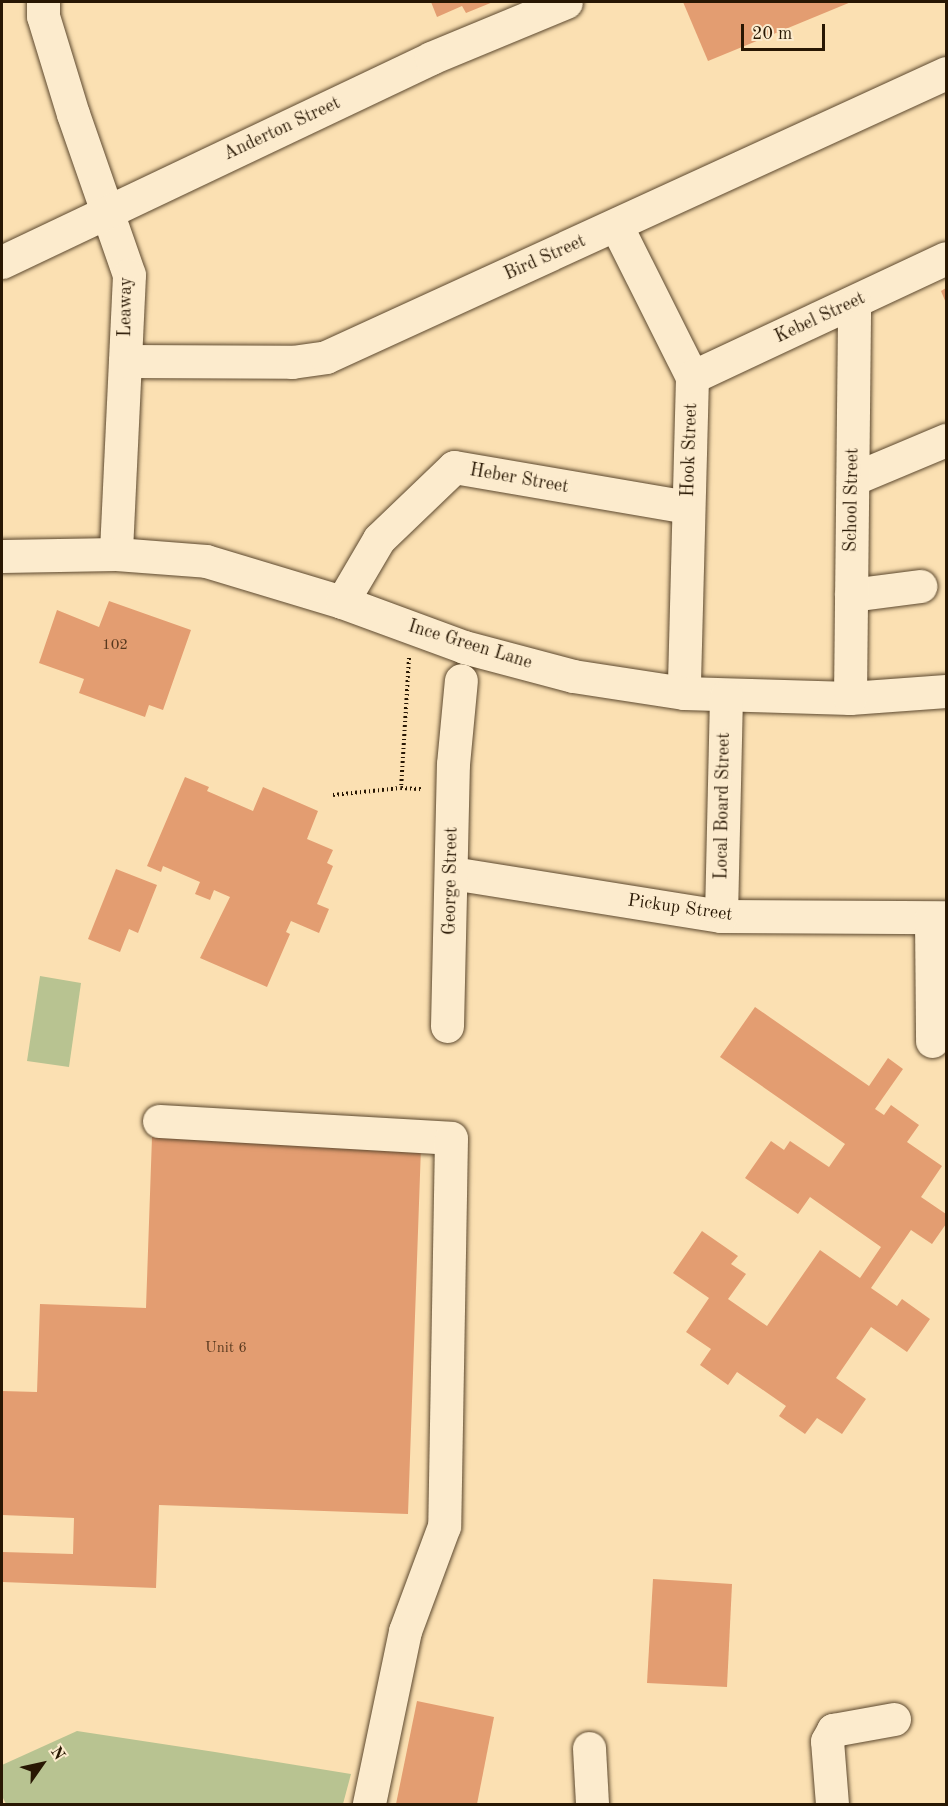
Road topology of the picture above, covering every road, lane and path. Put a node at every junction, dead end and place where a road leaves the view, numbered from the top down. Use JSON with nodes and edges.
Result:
{"nodes":[{"id":1,"x":43,"y":2,"type":"edge"},
{"id":2,"x":559,"y":3,"type":"edge"},
{"id":3,"x":946,"y":73,"type":"edge"},
{"id":4,"x":109,"y":211,"type":"junction"},
{"id":5,"x":616,"y":225,"type":"junction"},
{"id":6,"x":946,"y":258,"type":"edge"},
{"id":7,"x":2,"y":262,"type":"edge"},
{"id":8,"x":854,"y":303,"type":"junction"},
{"id":9,"x":125,"y":361,"type":"junction"},
{"id":10,"x":692,"y":377,"type":"junction"},
{"id":11,"x":946,"y":440,"type":"edge"},
{"id":12,"x":853,"y":479,"type":"junction"},
{"id":13,"x":688,"y":507,"type":"junction"},
{"id":14,"x":116,"y":554,"type":"junction"},
{"id":15,"x":2,"y":556,"type":"edge"},
{"id":16,"x":920,"y":586,"type":"dead end"},
{"id":17,"x":851,"y":595,"type":"junction"},
{"id":18,"x":342,"y":602,"type":"junction"},
{"id":19,"x":411,"y":628,"type":"junction"},
{"id":20,"x":461,"y":680,"type":"dead end"},
{"id":21,"x":946,"y":691,"type":"edge"},
{"id":22,"x":684,"y":693,"type":"junction"},
{"id":23,"x":726,"y":696,"type":"junction"},
{"id":24,"x":850,"y":698,"type":"junction"},
{"id":25,"x":402,"y":788,"type":"junction"},
{"id":26,"x":453,"y":791,"type":"junction"},
{"id":27,"x":333,"y":795,"type":"dead end"},
{"id":28,"x":452,"y":873,"type":"junction"},
{"id":29,"x":720,"y":916,"type":"junction"},
{"id":30,"x":939,"y":917,"type":"edge"},
{"id":31,"x":447,"y":1026,"type":"dead end"},
{"id":32,"x":932,"y":1041,"type":"dead end"},
{"id":33,"x":159,"y":1121,"type":"dead end"},
{"id":34,"x":894,"y":1719,"type":"dead end"},
{"id":35,"x":589,"y":1748,"type":"dead end"},
{"id":36,"x":369,"y":1804,"type":"edge"},
{"id":37,"x":592,"y":1804,"type":"edge"},
{"id":38,"x":832,"y":1804,"type":"edge"}],
"edges":[{"from":1,"to":4,"type":"street","name":"Leaway"},
{"from":2,"to":4,"type":"street","name":"Anderton Street"},
{"from":3,"to":5,"type":"street","name":"Bird Street"},
{"from":4,"to":7,"type":"street","name":"Anderton Street"},
{"from":4,"to":9,"type":"street","name":"Leaway"},
{"from":5,"to":9,"type":"street","name":"Bird Street"},
{"from":5,"to":10,"type":"street","name":"Hook Street"},
{"from":6,"to":8,"type":"street","name":"Kebel Street"},
{"from":8,"to":10,"type":"street","name":"Kebel Street"},
{"from":8,"to":12,"type":"street","name":"School Street"},
{"from":9,"to":14,"type":"street","name":"Leaway"},
{"from":10,"to":13,"type":"street","name":"Hook Street"},
{"from":11,"to":12,"type":"street"},
{"from":12,"to":17,"type":"street","name":"School Street"},
{"from":13,"to":18,"type":"street","name":"Heber Street"},
{"from":13,"to":22,"type":"street","name":"Hook Street"},
{"from":14,"to":15,"type":"street","name":"Ince Green Lane"},
{"from":14,"to":18,"type":"street","name":"Ince Green Lane"},
{"from":16,"to":17,"type":"street"},
{"from":17,"to":24,"type":"street","name":"School Street"},
{"from":18,"to":19,"type":"street","name":"Ince Green Lane"},
{"from":19,"to":22,"type":"street","name":"Ince Green Lane"},
{"from":19,"to":25,"type":"path"},
{"from":20,"to":26,"type":"street","name":"George Street"},
{"from":21,"to":24,"type":"street","name":"Ince Green Lane"},
{"from":22,"to":23,"type":"street","name":"Ince Green Lane"},
{"from":23,"to":24,"type":"street","name":"Ince Green Lane"},
{"from":23,"to":29,"type":"street","name":"Local Board Street"},
{"from":25,"to":26,"type":"path"},
{"from":25,"to":27,"type":"path"},
{"from":26,"to":28,"type":"street","name":"George Street"},
{"from":28,"to":29,"type":"street","name":"Pickup Street"},
{"from":28,"to":31,"type":"street","name":"George Street"},
{"from":29,"to":30,"type":"street","name":"Pickup Street"},
{"from":30,"to":32,"type":"street"},
{"from":33,"to":36,"type":"street"},
{"from":34,"to":38,"type":"street"},
{"from":35,"to":37,"type":"street"}]}
